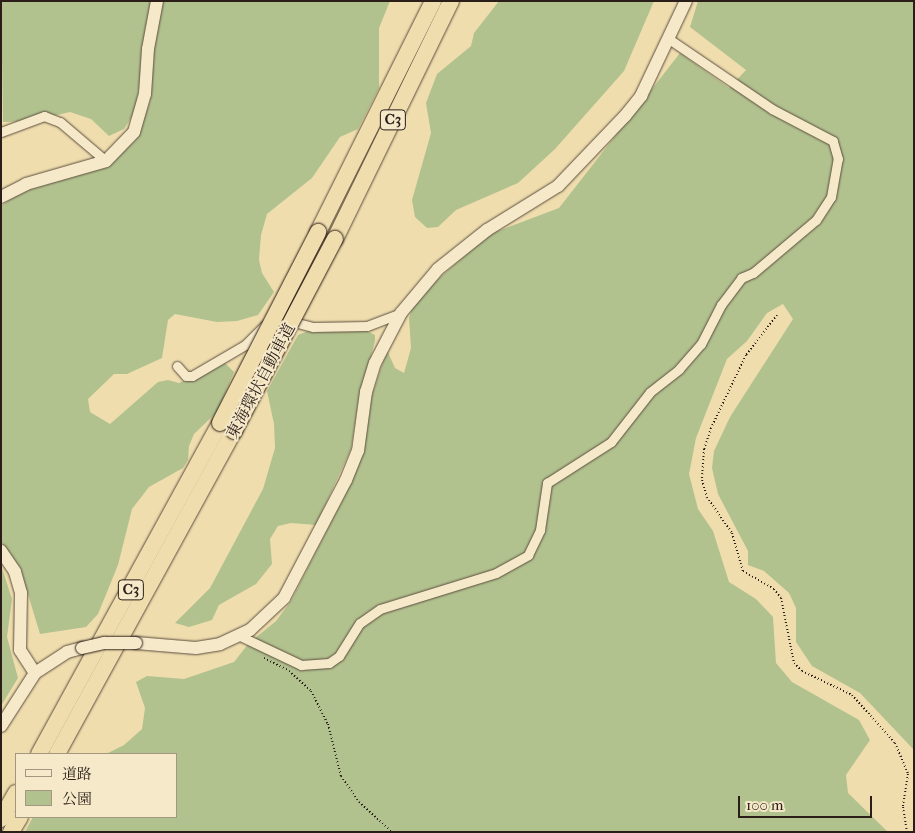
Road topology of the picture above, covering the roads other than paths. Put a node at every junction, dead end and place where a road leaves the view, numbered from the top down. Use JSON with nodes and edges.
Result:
{"nodes":[{"id":1,"x":157,"y":1,"type":"edge"},
{"id":2,"x":433,"y":1,"type":"edge"},
{"id":3,"x":451,"y":1,"type":"edge"},
{"id":4,"x":686,"y":1,"type":"edge"},
{"id":5,"x":669,"y":39,"type":"junction"},
{"id":6,"x":1,"y":132,"type":"edge"},
{"id":7,"x":106,"y":161,"type":"junction"},
{"id":8,"x":1,"y":197,"type":"edge"},
{"id":9,"x":401,"y":313,"type":"junction"},
{"id":10,"x":177,"y":366,"type":"dead end"},
{"id":11,"x":227,"y":427,"type":"junction"},
{"id":12,"x":1,"y":551,"type":"edge"},
{"id":13,"x":240,"y":636,"type":"junction"},
{"id":14,"x":35,"y":673,"type":"junction"},
{"id":15,"x":1,"y":726,"type":"edge"},
{"id":16,"x":40,"y":753,"type":"edge"},
{"id":17,"x":58,"y":753,"type":"edge"},
{"id":18,"x":15,"y":795,"type":"edge"},
{"id":19,"x":19,"y":818,"type":"edge"},
{"id":20,"x":1,"y":819,"type":"edge"},
{"id":21,"x":11,"y":832,"type":"edge"}],
"edges":[{"from":1,"to":7,"type":"street"},
{"from":2,"to":11,"type":"highway","name":"東海環状自動車道","number":"C3","bridge":true},
{"from":3,"to":11,"type":"highway","name":"東海環状自動車道","number":"C3","bridge":true},
{"from":4,"to":5,"type":"street"},
{"from":5,"to":9,"type":"street"},
{"from":5,"to":13,"type":"street"},
{"from":6,"to":7,"type":"street"},
{"from":7,"to":8,"type":"street"},
{"from":9,"to":10,"type":"street"},
{"from":9,"to":13,"type":"street"},
{"from":11,"to":16,"type":"highway","name":"東海環状自動車道","number":"C3"},
{"from":11,"to":17,"type":"highway","name":"東海環状自動車道","number":"C3"},
{"from":12,"to":14,"type":"street"},
{"from":13,"to":14,"type":"street","bridge":true},
{"from":14,"to":15,"type":"street"},
{"from":18,"to":20,"type":"highway"},
{"from":19,"to":21,"type":"highway"}]}
